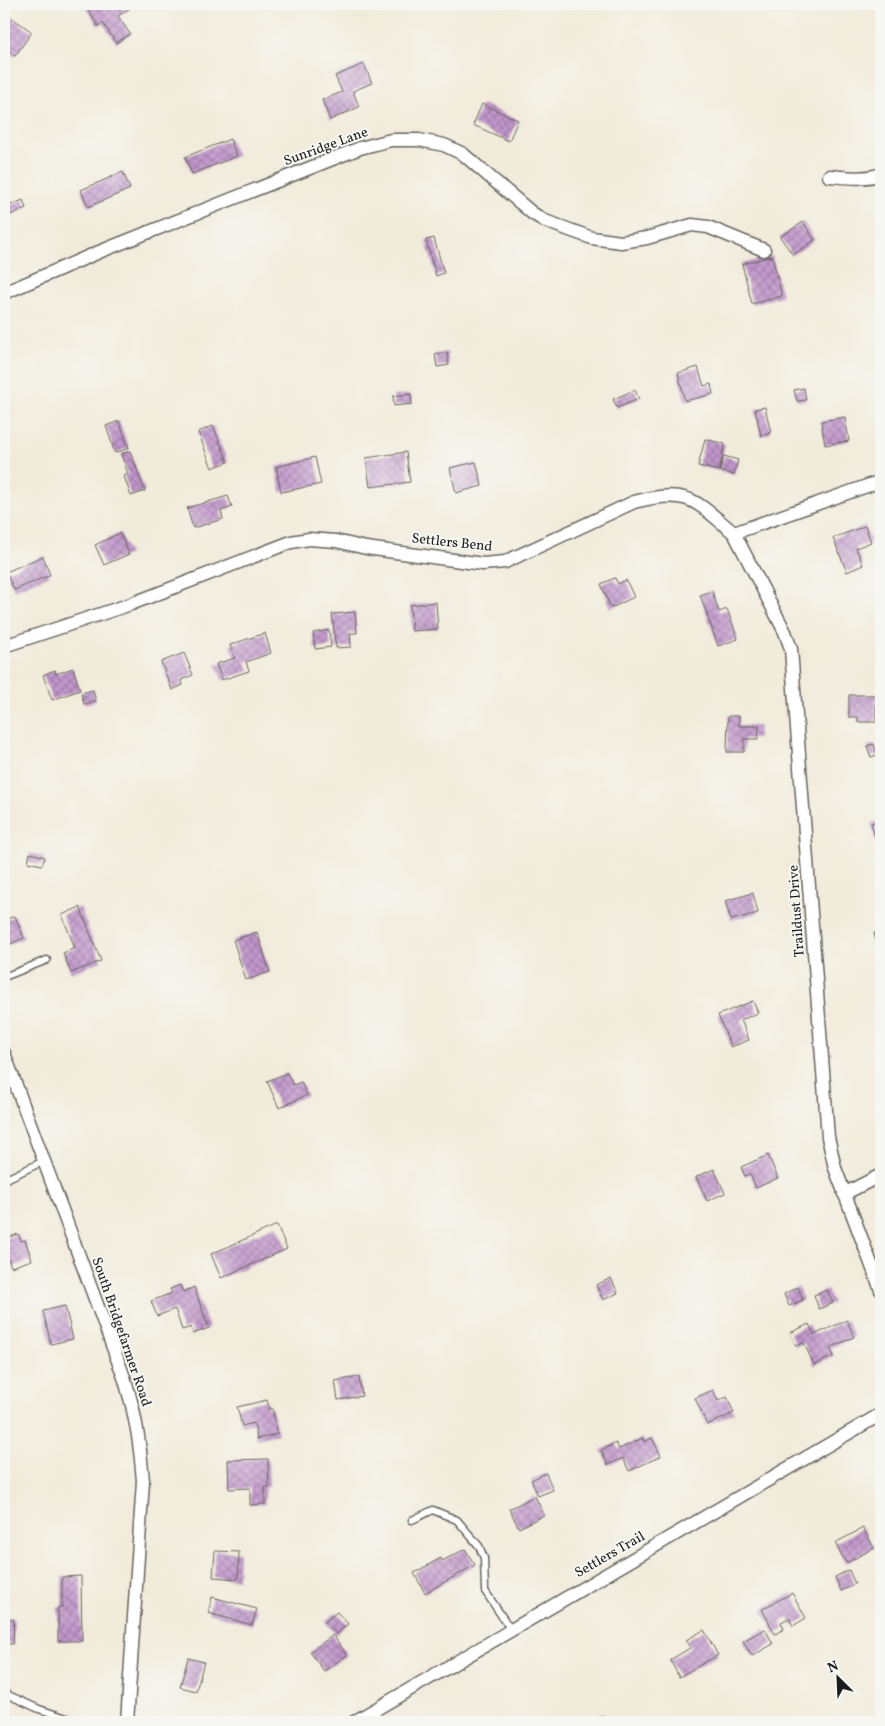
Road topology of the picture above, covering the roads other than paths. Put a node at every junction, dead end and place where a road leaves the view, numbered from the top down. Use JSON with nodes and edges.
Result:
{"nodes":[{"id":1,"x":881,"y":174,"type":"edge"},
{"id":2,"x":829,"y":176,"type":"dead end"},
{"id":3,"x":764,"y":250,"type":"dead end"},
{"id":4,"x":4,"y":293,"type":"edge"},
{"id":5,"x":881,"y":481,"type":"edge"},
{"id":6,"x":734,"y":534,"type":"junction"},
{"id":7,"x":4,"y":646,"type":"edge"},
{"id":8,"x":47,"y":960,"type":"dead end"},
{"id":9,"x":4,"y":977,"type":"edge"},
{"id":10,"x":4,"y":1053,"type":"edge"},
{"id":11,"x":44,"y":1161,"type":"junction"},
{"id":12,"x":881,"y":1176,"type":"edge"},
{"id":13,"x":4,"y":1180,"type":"edge"},
{"id":14,"x":844,"y":1194,"type":"junction"},
{"id":15,"x":881,"y":1290,"type":"edge"},
{"id":16,"x":881,"y":1414,"type":"edge"},
{"id":17,"x":412,"y":1520,"type":"dead end"},
{"id":18,"x":511,"y":1630,"type":"junction"},
{"id":19,"x":4,"y":1693,"type":"edge"},
{"id":20,"x":79,"y":1722,"type":"edge"},
{"id":21,"x":127,"y":1722,"type":"edge"},
{"id":22,"x":354,"y":1722,"type":"edge"}],
"edges":[{"from":1,"to":2,"type":"street"},
{"from":3,"to":4,"type":"street","name":"Sunridge Lane"},
{"from":5,"to":6,"type":"street"},
{"from":6,"to":7,"type":"street","name":"Settlers Bend"},
{"from":6,"to":14,"type":"street","name":"Traildust Drive"},
{"from":8,"to":9,"type":"lane"},
{"from":10,"to":11,"type":"street","name":"South Bridgefarmer Road"},
{"from":11,"to":13,"type":"lane"},
{"from":11,"to":21,"type":"street","name":"South Bridgefarmer Road"},
{"from":12,"to":14,"type":"street"},
{"from":14,"to":15,"type":"street","name":"Traildust Drive"},
{"from":16,"to":18,"type":"street","name":"Settlers Trail"},
{"from":17,"to":18,"type":"lane"},
{"from":18,"to":22,"type":"street","name":"Settlers Trail"},
{"from":19,"to":20,"type":"lane"}]}
